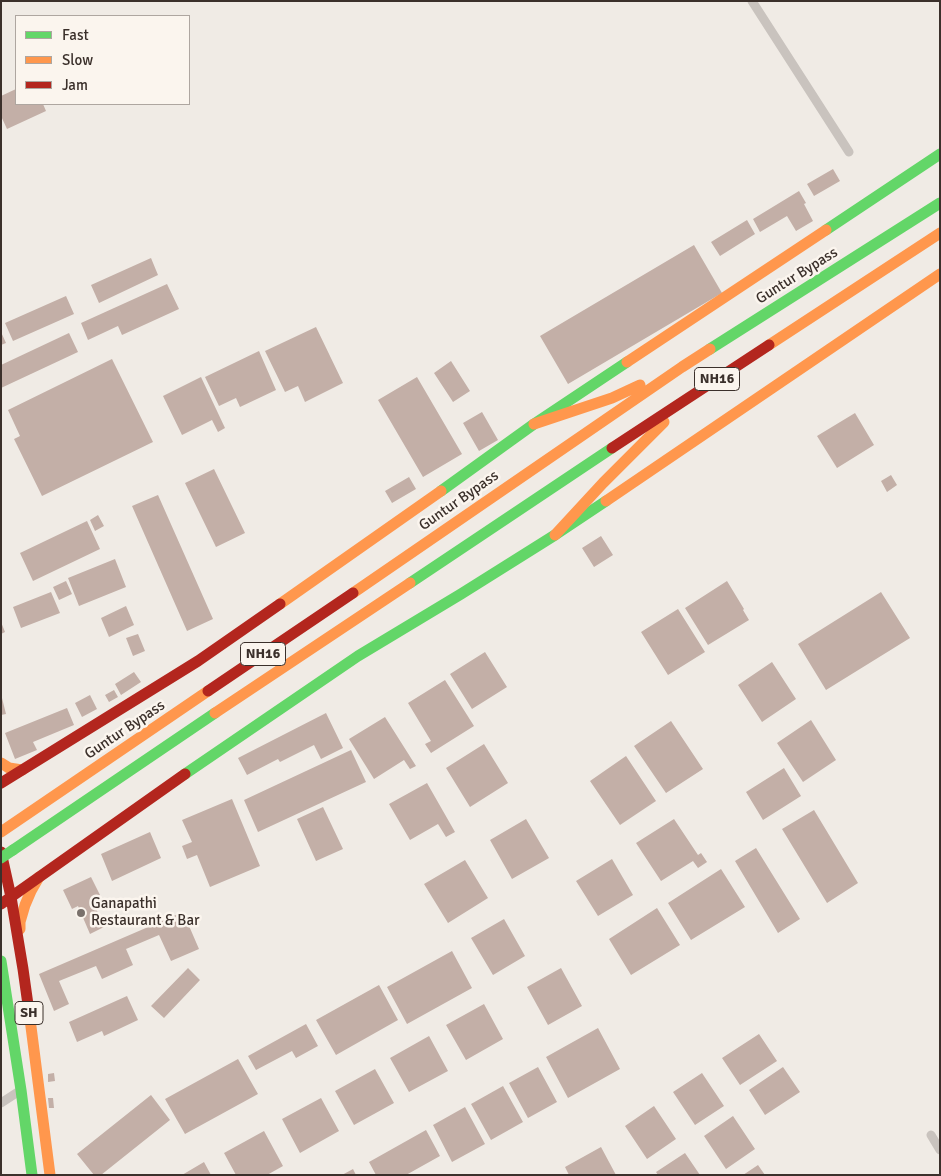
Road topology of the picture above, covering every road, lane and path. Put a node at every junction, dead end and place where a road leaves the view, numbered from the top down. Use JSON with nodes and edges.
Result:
{"nodes":[{"id":1,"x":752,"y":1,"type":"edge"},
{"id":2,"x":849,"y":152,"type":"dead end"},
{"id":3,"x":940,"y":154,"type":"edge"},
{"id":4,"x":940,"y":203,"type":"edge"},
{"id":5,"x":940,"y":233,"type":"edge"},
{"id":6,"x":940,"y":274,"type":"edge"},
{"id":7,"x":682,"y":366,"type":"junction"},
{"id":8,"x":686,"y":399,"type":"junction"},
{"id":9,"x":534,"y":424,"type":"junction"},
{"id":10,"x":555,"y":535,"type":"junction"},
{"id":11,"x":1,"y":763,"type":"edge"},
{"id":12,"x":22,"y":770,"type":"junction"},
{"id":13,"x":1,"y":783,"type":"edge"},
{"id":14,"x":1,"y":832,"type":"edge"},
{"id":15,"x":1,"y":852,"type":"edge"},
{"id":16,"x":1,"y":858,"type":"edge"},
{"id":17,"x":40,"y":877,"type":"junction"},
{"id":18,"x":6,"y":900,"type":"edge"},
{"id":19,"x":19,"y":941,"type":"junction"},
{"id":20,"x":1,"y":961,"type":"edge"},
{"id":21,"x":3,"y":977,"type":"edge"},
{"id":22,"x":21,"y":1090,"type":"junction"},
{"id":23,"x":1,"y":1103,"type":"edge"},
{"id":24,"x":931,"y":1135,"type":"dead end"},
{"id":25,"x":940,"y":1150,"type":"edge"},
{"id":26,"x":32,"y":1175,"type":"edge"},
{"id":27,"x":50,"y":1175,"type":"edge"}],
"edges":[{"from":1,"to":2,"type":"street"},
{"from":3,"to":9,"type":"main road"},
{"from":4,"to":7,"type":"main road","name":"Guntur Bypass","number":"NH16"},
{"from":5,"to":8,"type":"main road","number":"NH16"},
{"from":6,"to":10,"type":"main road"},
{"from":7,"to":9,"type":"main road"},
{"from":7,"to":14,"type":"main road","name":"Guntur Bypass","number":"NH16"},
{"from":8,"to":10,"type":"main road"},
{"from":8,"to":16,"type":"main road","number":"NH16","bridge":true},
{"from":9,"to":12,"type":"main road"},
{"from":10,"to":17,"type":"main road"},
{"from":11,"to":12,"type":"main road"},
{"from":12,"to":13,"type":"main road"},
{"from":15,"to":18,"type":"main road","number":"SH"},
{"from":17,"to":18,"type":"main road"},
{"from":17,"to":19,"type":"main road"},
{"from":18,"to":19,"type":"main road","number":"SH"},
{"from":19,"to":27,"type":"main road","number":"SH"},
{"from":20,"to":21,"type":"main road"},
{"from":21,"to":22,"type":"main road"},
{"from":22,"to":23,"type":"street"},
{"from":22,"to":26,"type":"main road"},
{"from":24,"to":25,"type":"street"}]}
